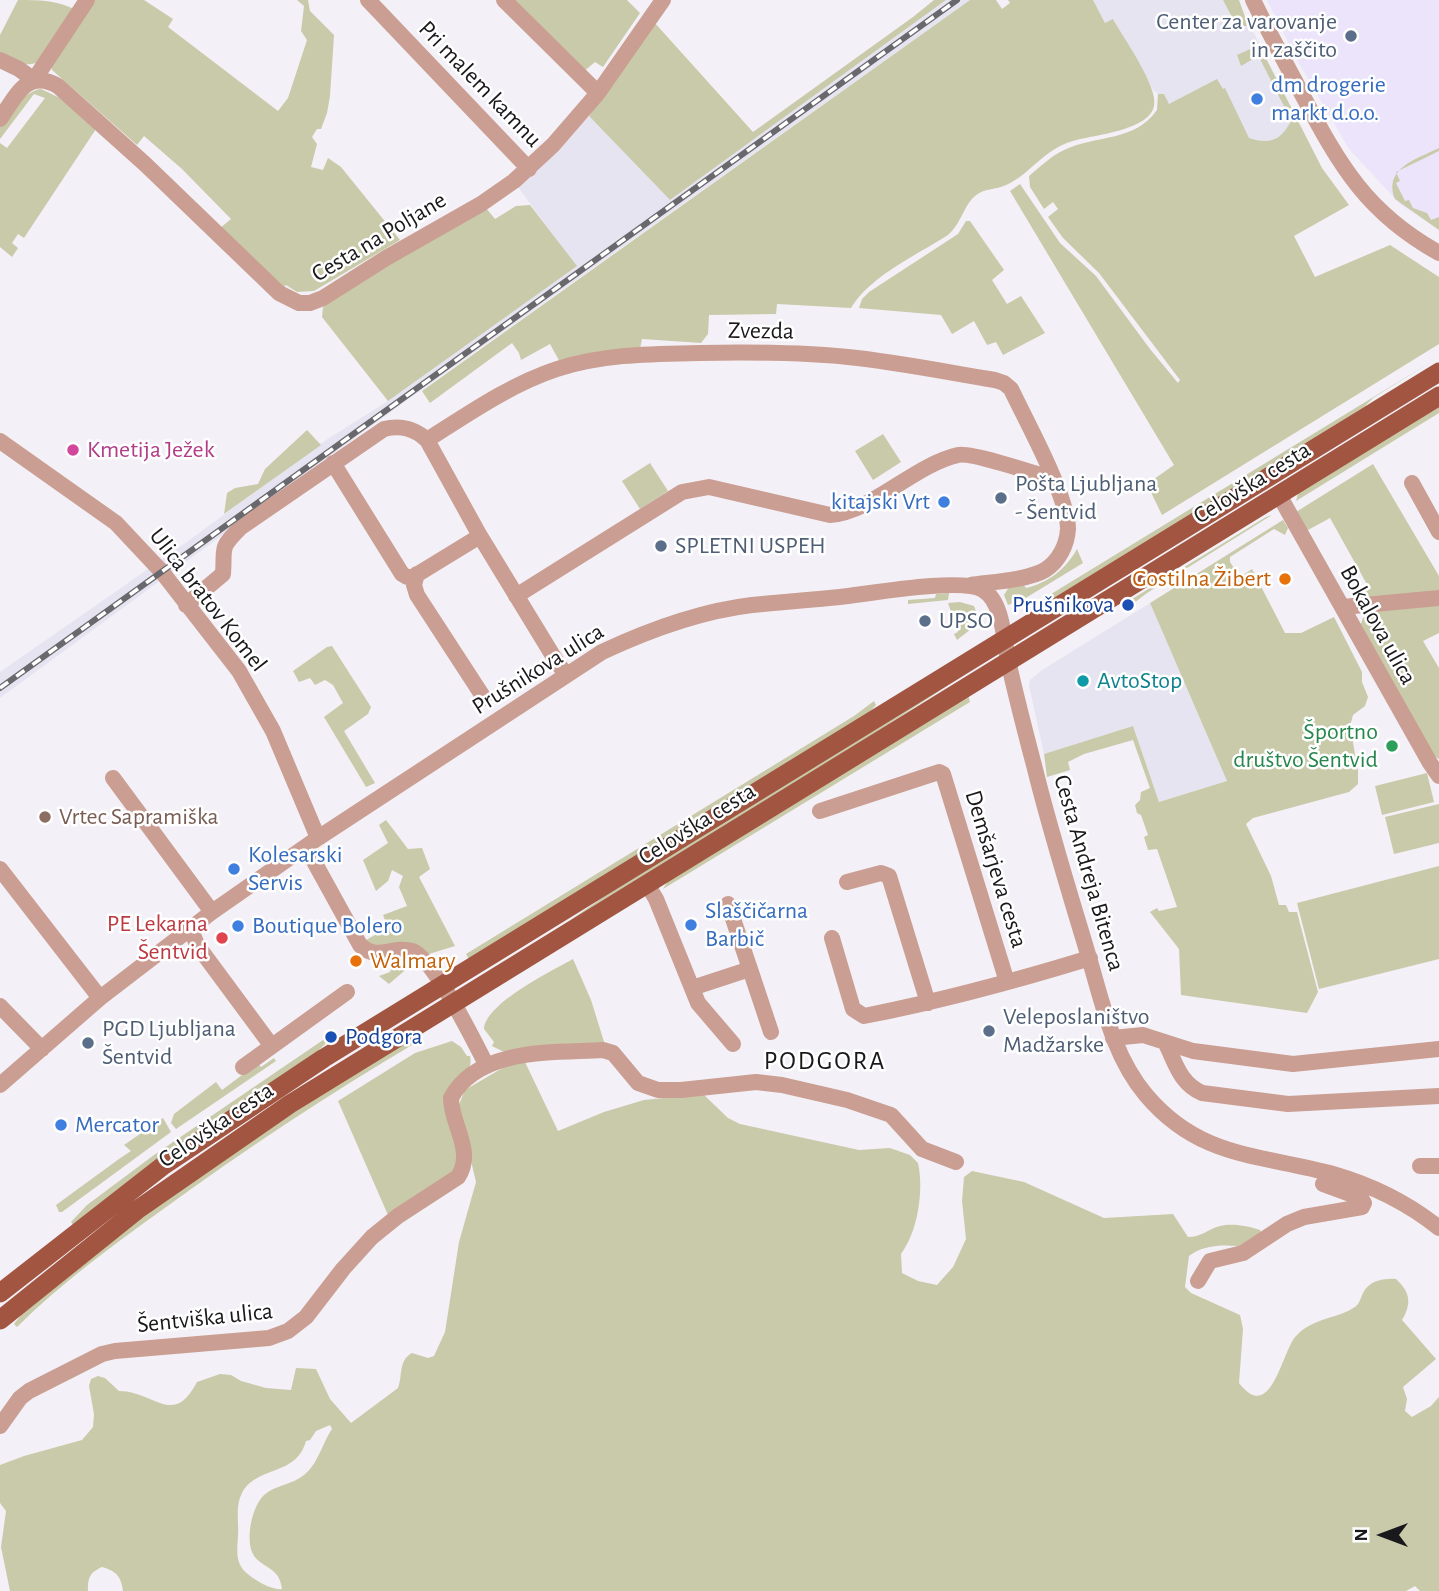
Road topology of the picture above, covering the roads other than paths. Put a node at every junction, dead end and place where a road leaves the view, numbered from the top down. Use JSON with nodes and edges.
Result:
{"nodes":[{"id":1,"x":87,"y":0,"type":"edge"},
{"id":2,"x":368,"y":0,"type":"edge"},
{"id":3,"x":504,"y":0,"type":"edge"},
{"id":4,"x":663,"y":0,"type":"edge"},
{"id":5,"x":1253,"y":0,"type":"edge"},
{"id":6,"x":0,"y":60,"type":"edge"},
{"id":7,"x":34,"y":80,"type":"junction"},
{"id":8,"x":598,"y":93,"type":"junction"},
{"id":9,"x":0,"y":118,"type":"edge"},
{"id":10,"x":529,"y":169,"type":"junction"},
{"id":11,"x":1439,"y":253,"type":"edge"},
{"id":12,"x":1439,"y":372,"type":"edge"},
{"id":13,"x":1439,"y":397,"type":"edge"},
{"id":14,"x":427,"y":440,"type":"junction"},
{"id":15,"x":0,"y":441,"type":"edge"},
{"id":16,"x":333,"y":463,"type":"junction"},
{"id":17,"x":1053,"y":479,"type":"junction"},
{"id":18,"x":1412,"y":483,"type":"dead end"},
{"id":19,"x":1279,"y":495,"type":"junction"},
{"id":20,"x":1439,"y":532,"type":"edge"},
{"id":21,"x":480,"y":536,"type":"junction"},
{"id":22,"x":417,"y":574,"type":"junction"},
{"id":23,"x":971,"y":585,"type":"junction"},
{"id":24,"x":516,"y":596,"type":"junction"},
{"id":25,"x":1439,"y":598,"type":"edge"},
{"id":26,"x":186,"y":605,"type":"junction"},
{"id":27,"x":1343,"y":607,"type":"junction"},
{"id":28,"x":1006,"y":638,"type":"junction"},
{"id":29,"x":1008,"y":662,"type":"junction"},
{"id":30,"x":567,"y":675,"type":"junction"},
{"id":31,"x":484,"y":698,"type":"dead end"},
{"id":32,"x":1439,"y":776,"type":"edge"},
{"id":33,"x":113,"y":778,"type":"dead end"},
{"id":34,"x":820,"y":811,"type":"dead end"},
{"id":35,"x":312,"y":842,"type":"junction"},
{"id":36,"x":0,"y":869,"type":"edge"},
{"id":37,"x":847,"y":883,"type":"dead end"},
{"id":38,"x":647,"y":884,"type":"junction"},
{"id":39,"x":728,"y":904,"type":"dead end"},
{"id":40,"x":212,"y":912,"type":"junction"},
{"id":41,"x":191,"y":929,"type":"junction"},
{"id":42,"x":832,"y":939,"type":"dead end"},
{"id":43,"x":1090,"y":958,"type":"junction"},
{"id":44,"x":750,"y":969,"type":"junction"},
{"id":45,"x":1007,"y":982,"type":"junction"},
{"id":46,"x":443,"y":984,"type":"junction"},
{"id":47,"x":692,"y":988,"type":"junction"},
{"id":48,"x":347,"y":992,"type":"dead end"},
{"id":49,"x":100,"y":998,"type":"junction"},
{"id":50,"x":453,"y":1003,"type":"junction"},
{"id":51,"x":928,"y":1003,"type":"junction"},
{"id":52,"x":0,"y":1006,"type":"edge"},
{"id":53,"x":771,"y":1032,"type":"dead end"},
{"id":54,"x":1113,"y":1038,"type":"junction"},
{"id":55,"x":733,"y":1044,"type":"dead end"},
{"id":56,"x":1166,"y":1044,"type":"junction"},
{"id":57,"x":271,"y":1045,"type":"junction"},
{"id":58,"x":42,"y":1049,"type":"junction"},
{"id":59,"x":1439,"y":1049,"type":"edge"},
{"id":60,"x":487,"y":1066,"type":"junction"},
{"id":61,"x":243,"y":1067,"type":"dead end"},
{"id":62,"x":0,"y":1086,"type":"edge"},
{"id":63,"x":1439,"y":1096,"type":"edge"},
{"id":64,"x":956,"y":1162,"type":"dead end"},
{"id":65,"x":1420,"y":1166,"type":"dead end"},
{"id":66,"x":1439,"y":1166,"type":"edge"},
{"id":67,"x":1330,"y":1173,"type":"junction"},
{"id":68,"x":1439,"y":1228,"type":"edge"},
{"id":69,"x":1198,"y":1281,"type":"dead end"},
{"id":70,"x":0,"y":1293,"type":"edge"},
{"id":71,"x":0,"y":1320,"type":"edge"},
{"id":72,"x":0,"y":1426,"type":"edge"}],
"edges":[{"from":1,"to":7,"type":"street"},
{"from":2,"to":10,"type":"street","name":"Pri malem kamnu"},
{"from":3,"to":8,"type":"street"},
{"from":4,"to":8,"type":"street","name":"Cesta na Poljane"},
{"from":5,"to":11,"type":"street"},
{"from":6,"to":7,"type":"street","name":"Cesta na Poljane"},
{"from":7,"to":9,"type":"street"},
{"from":7,"to":10,"type":"street","name":"Cesta na Poljane"},
{"from":8,"to":10,"type":"street","name":"Cesta na Poljane"},
{"from":12,"to":28,"type":"main road","name":"Celovška cesta"},
{"from":13,"to":19,"type":"main road","name":"Celovška cesta"},
{"from":14,"to":16,"type":"street"},
{"from":14,"to":17,"type":"street","name":"Zvezda"},
{"from":14,"to":21,"type":"street"},
{"from":15,"to":26,"type":"street","name":"Ulica bratov Komel"},
{"from":16,"to":22,"type":"street"},
{"from":16,"to":26,"type":"street"},
{"from":17,"to":23,"type":"street","name":"Zvezda"},
{"from":17,"to":24,"type":"street"},
{"from":18,"to":20,"type":"street"},
{"from":19,"to":27,"type":"street","name":"Bokalova ulica"},
{"from":19,"to":29,"type":"main road","name":"Celovška cesta"},
{"from":21,"to":22,"type":"street"},
{"from":21,"to":24,"type":"street"},
{"from":22,"to":31,"type":"street"},
{"from":23,"to":28,"type":"street"},
{"from":23,"to":30,"type":"street","name":"Prušnikova ulica"},
{"from":24,"to":30,"type":"street"},
{"from":25,"to":27,"type":"street"},
{"from":26,"to":35,"type":"street","name":"Ulica bratov Komel"},
{"from":27,"to":32,"type":"street","name":"Bokalova ulica"},
{"from":28,"to":29,"type":"street"},
{"from":28,"to":46,"type":"main road","name":"Celovška cesta"},
{"from":29,"to":38,"type":"main road","name":"Celovška cesta"},
{"from":29,"to":43,"type":"street","name":"Cesta Andreja Bitenca"},
{"from":30,"to":35,"type":"street","name":"Prušnikova ulica"},
{"from":33,"to":40,"type":"street"},
{"from":34,"to":45,"type":"street","name":"Demšarjeva cesta"},
{"from":35,"to":40,"type":"street","name":"Prušnikova ulica"},
{"from":35,"to":46,"type":"street","name":"Ulica bratov Komel"},
{"from":36,"to":49,"type":"street"},
{"from":37,"to":51,"type":"street"},
{"from":38,"to":47,"type":"street"},
{"from":38,"to":50,"type":"main road","name":"Celovška cesta"},
{"from":39,"to":44,"type":"street"},
{"from":40,"to":41,"type":"street","name":"Prušnikova ulica"},
{"from":41,"to":49,"type":"street","name":"Prušnikova ulica"},
{"from":41,"to":57,"type":"street"},
{"from":42,"to":51,"type":"street"},
{"from":43,"to":45,"type":"street"},
{"from":43,"to":54,"type":"street","name":"Cesta Andreja Bitenca"},
{"from":44,"to":47,"type":"street"},
{"from":44,"to":53,"type":"street"},
{"from":45,"to":51,"type":"street"},
{"from":46,"to":50,"type":"street"},
{"from":46,"to":70,"type":"main road","name":"Celovška cesta"},
{"from":47,"to":55,"type":"street"},
{"from":48,"to":57,"type":"street"},
{"from":49,"to":58,"type":"street","name":"Prušnikova ulica"},
{"from":50,"to":60,"type":"street"},
{"from":50,"to":71,"type":"main road","name":"Celovška cesta"},
{"from":52,"to":58,"type":"street"},
{"from":54,"to":56,"type":"street"},
{"from":54,"to":67,"type":"street","name":"Cesta Andreja Bitenca"},
{"from":56,"to":59,"type":"street"},
{"from":56,"to":63,"type":"street"},
{"from":57,"to":61,"type":"street"},
{"from":58,"to":62,"type":"street","name":"Prušnikova ulica"},
{"from":60,"to":64,"type":"street"},
{"from":60,"to":72,"type":"street","name":"Šentviška ulica"},
{"from":65,"to":66,"type":"street"},
{"from":67,"to":68,"type":"street","name":"Cesta Andreja Bitenca"},
{"from":67,"to":69,"type":"street"}]}
